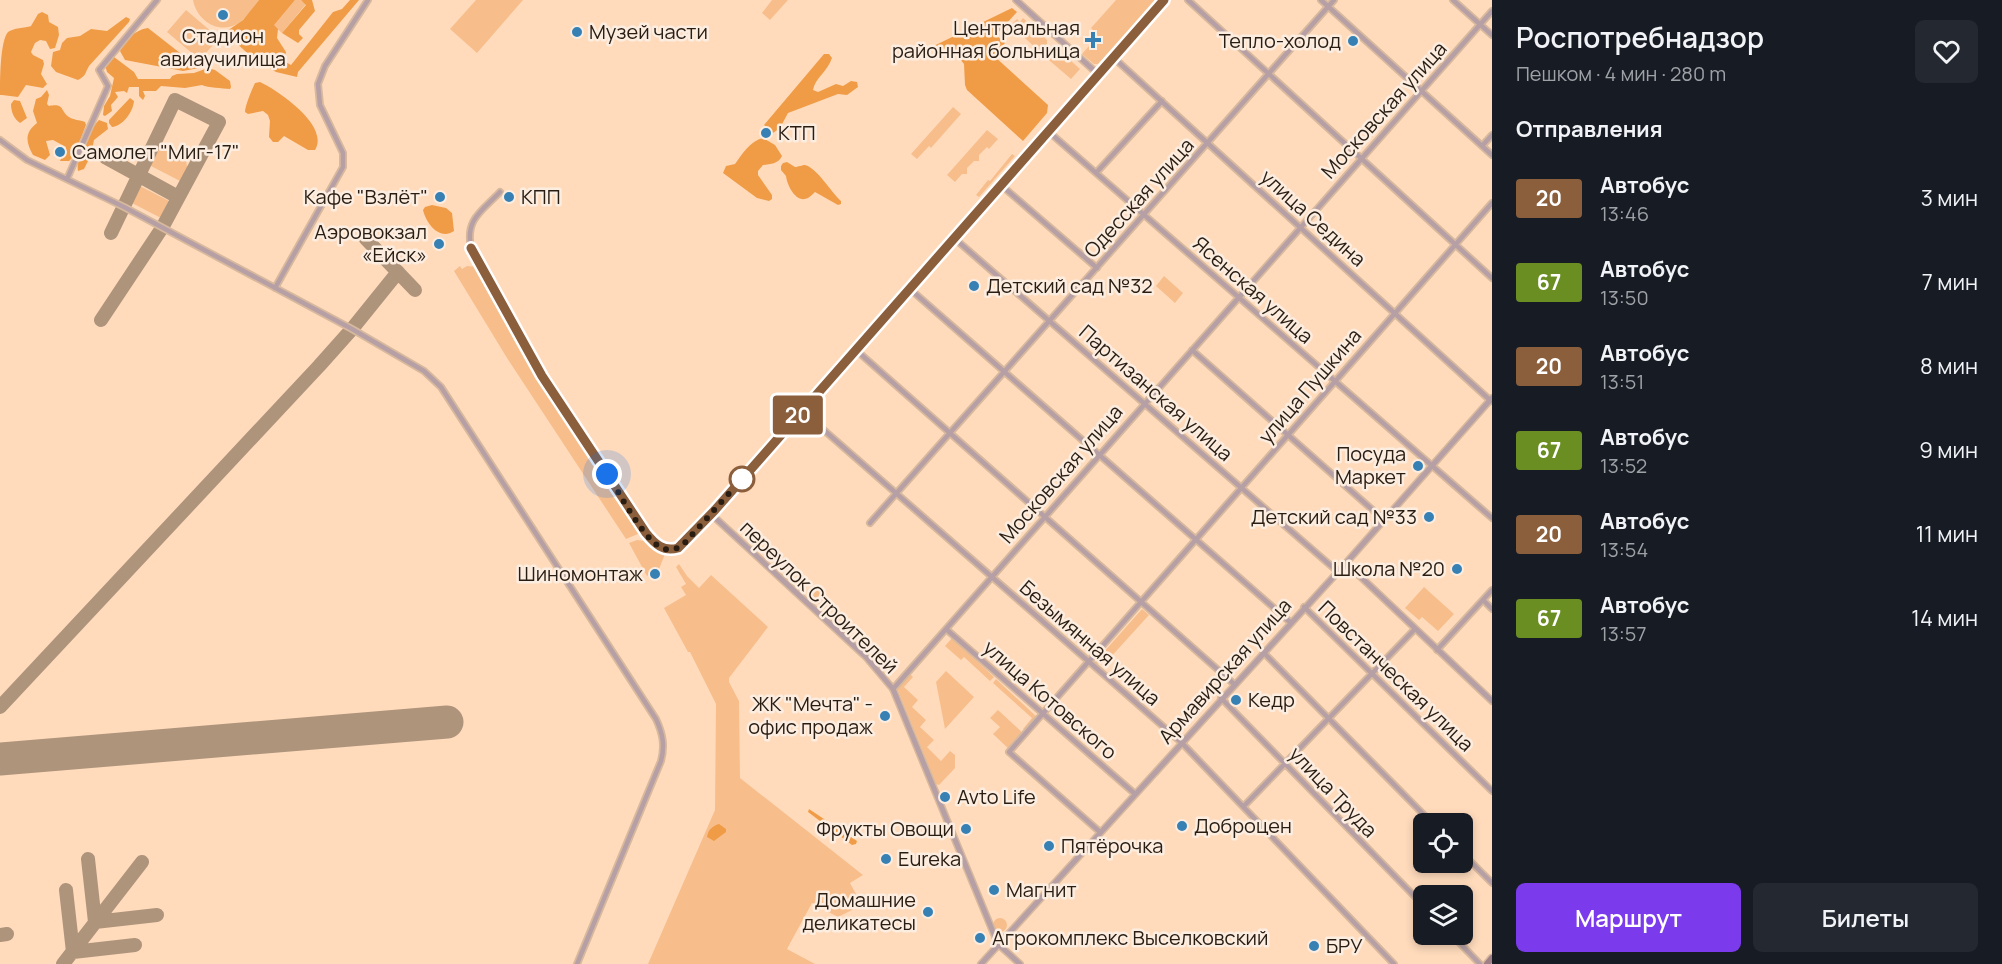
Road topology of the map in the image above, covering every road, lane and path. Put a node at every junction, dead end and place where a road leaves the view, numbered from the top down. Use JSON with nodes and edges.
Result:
{"nodes":[{"id":1,"x":157,"y":0,"type":"edge"},
{"id":2,"x":368,"y":0,"type":"edge"},
{"id":3,"x":1164,"y":0,"type":"edge"},
{"id":4,"x":1188,"y":0,"type":"edge"},
{"id":5,"x":1321,"y":0,"type":"edge"},
{"id":6,"x":1334,"y":0,"type":"edge"},
{"id":7,"x":1453,"y":0,"type":"edge"},
{"id":8,"x":1018,"y":1,"type":"edge"},
{"id":9,"x":1328,"y":7,"type":"junction"},
{"id":10,"x":1492,"y":11,"type":"edge"},
{"id":11,"x":1480,"y":25,"type":"junction"},
{"id":12,"x":1492,"y":35,"type":"edge"},
{"id":13,"x":1114,"y":58,"type":"junction"},
{"id":14,"x":1269,"y":74,"type":"junction"},
{"id":15,"x":1099,"y":75,"type":"junction"},
{"id":16,"x":1421,"y":90,"type":"junction"},
{"id":17,"x":1162,"y":101,"type":"junction"},
{"id":18,"x":1048,"y":132,"type":"junction"},
{"id":19,"x":1492,"y":135,"type":"edge"},
{"id":20,"x":0,"y":140,"type":"edge"},
{"id":21,"x":1208,"y":143,"type":"junction"},
{"id":22,"x":1482,"y":146,"type":"junction"},
{"id":23,"x":1492,"y":155,"type":"edge"},
{"id":24,"x":1361,"y":158,"type":"junction"},
{"id":25,"x":1096,"y":173,"type":"junction"},
{"id":26,"x":67,"y":179,"type":"junction"},
{"id":27,"x":1001,"y":185,"type":"junction"},
{"id":28,"x":500,"y":192,"type":"dead end"},
{"id":29,"x":1492,"y":203,"type":"edge"},
{"id":30,"x":1144,"y":215,"type":"junction"},
{"id":31,"x":1300,"y":227,"type":"junction"},
{"id":32,"x":954,"y":238,"type":"junction"},
{"id":33,"x":1455,"y":245,"type":"junction"},
{"id":34,"x":1097,"y":268,"type":"junction"},
{"id":35,"x":1492,"y":278,"type":"edge"},
{"id":36,"x":275,"y":288,"type":"junction"},
{"id":37,"x":910,"y":289,"type":"junction"},
{"id":38,"x":1238,"y":297,"type":"junction"},
{"id":39,"x":1395,"y":313,"type":"junction"},
{"id":40,"x":1050,"y":320,"type":"junction"},
{"id":41,"x":856,"y":350,"type":"junction"},
{"id":42,"x":1192,"y":350,"type":"junction"},
{"id":43,"x":1004,"y":372,"type":"junction"},
{"id":44,"x":1335,"y":381,"type":"junction"},
{"id":45,"x":1492,"y":400,"type":"edge"},
{"id":46,"x":1145,"y":403,"type":"junction"},
{"id":47,"x":802,"y":411,"type":"junction"},
{"id":48,"x":950,"y":433,"type":"junction"},
{"id":49,"x":1288,"y":435,"type":"junction"},
{"id":50,"x":1100,"y":455,"type":"junction"},
{"id":51,"x":1432,"y":466,"type":"junction"},
{"id":52,"x":1242,"y":487,"type":"junction"},
{"id":53,"x":896,"y":493,"type":"junction"},
{"id":54,"x":711,"y":514,"type":"junction"},
{"id":55,"x":1045,"y":516,"type":"junction"},
{"id":56,"x":1492,"y":518,"type":"edge"},
{"id":57,"x":1384,"y":520,"type":"junction"},
{"id":58,"x":870,"y":523,"type":"dead end"},
{"id":59,"x":1196,"y":540,"type":"junction"},
{"id":60,"x":1346,"y":562,"type":"junction"},
{"id":61,"x":1337,"y":572,"type":"junction"},
{"id":62,"x":991,"y":576,"type":"junction"},
{"id":63,"x":1492,"y":590,"type":"edge"},
{"id":64,"x":1483,"y":600,"type":"junction"},
{"id":65,"x":1141,"y":602,"type":"junction"},
{"id":66,"x":1304,"y":607,"type":"junction"},
{"id":67,"x":1492,"y":609,"type":"edge"},
{"id":68,"x":1290,"y":622,"type":"junction"},
{"id":69,"x":946,"y":629,"type":"junction"},
{"id":70,"x":1416,"y":629,"type":"junction"},
{"id":71,"x":1437,"y":650,"type":"junction"},
{"id":72,"x":1263,"y":652,"type":"junction"},
{"id":73,"x":1089,"y":662,"type":"junction"},
{"id":74,"x":1372,"y":674,"type":"junction"},
{"id":75,"x":1234,"y":684,"type":"junction"},
{"id":76,"x":893,"y":689,"type":"junction"},
{"id":77,"x":1221,"y":698,"type":"junction"},
{"id":78,"x":1492,"y":701,"type":"edge"},
{"id":79,"x":1043,"y":715,"type":"junction"},
{"id":80,"x":1329,"y":719,"type":"junction"},
{"id":81,"x":1181,"y":742,"type":"junction"},
{"id":82,"x":1286,"y":764,"type":"junction"},
{"id":83,"x":1492,"y":791,"type":"edge"},
{"id":84,"x":1134,"y":793,"type":"junction"},
{"id":85,"x":1244,"y":806,"type":"junction"},
{"id":86,"x":1422,"y":813,"type":"edge"},
{"id":87,"x":1100,"y":832,"type":"junction"},
{"id":88,"x":1473,"y":865,"type":"edge"},
{"id":89,"x":1492,"y":883,"type":"edge"},
{"id":90,"x":1413,"y":895,"type":"edge"},
{"id":91,"x":998,"y":944,"type":"junction"},
{"id":92,"x":1462,"y":945,"type":"edge"},
{"id":93,"x":1492,"y":958,"type":"edge"},
{"id":94,"x":577,"y":964,"type":"edge"},
{"id":95,"x":981,"y":964,"type":"edge"},
{"id":96,"x":1020,"y":964,"type":"edge"},
{"id":97,"x":1394,"y":964,"type":"edge"},
{"id":98,"x":1480,"y":964,"type":"edge"},
{"id":99,"x":1487,"y":964,"type":"edge"}],
"edges":[{"from":1,"to":26,"type":"street"},
{"from":2,"to":36,"type":"street"},
{"from":3,"to":13,"type":"street"},
{"from":4,"to":14,"type":"street"},
{"from":5,"to":9,"type":"street"},
{"from":6,"to":9,"type":"street","name":"Одесская улица"},
{"from":7,"to":11,"type":"street"},
{"from":8,"to":15,"type":"street"},
{"from":9,"to":14,"type":"street","name":"Одесская улица"},
{"from":9,"to":16,"type":"street"},
{"from":10,"to":11,"type":"street","name":"Московская улица"},
{"from":11,"to":12,"type":"street"},
{"from":11,"to":16,"type":"street","name":"Московская улица"},
{"from":13,"to":15,"type":"street"},
{"from":13,"to":17,"type":"street","name":"улица Седина"},
{"from":14,"to":21,"type":"street","name":"Одесская улица"},
{"from":14,"to":24,"type":"street"},
{"from":15,"to":18,"type":"street"},
{"from":16,"to":22,"type":"street"},
{"from":16,"to":24,"type":"street","name":"Московская улица"},
{"from":17,"to":21,"type":"street","name":"улица Седина"},
{"from":17,"to":25,"type":"street"},
{"from":18,"to":25,"type":"street","name":"Ясенская улица"},
{"from":18,"to":27,"type":"street"},
{"from":19,"to":22,"type":"street"},
{"from":20,"to":26,"type":"street"},
{"from":21,"to":30,"type":"street","name":"Одесская улица"},
{"from":21,"to":31,"type":"street","name":"улица Седина"},
{"from":22,"to":23,"type":"street"},
{"from":24,"to":31,"type":"street","name":"Московская улица"},
{"from":24,"to":33,"type":"street"},
{"from":25,"to":30,"type":"street","name":"Ясенская улица"},
{"from":26,"to":36,"type":"street"},
{"from":27,"to":32,"type":"street"},
{"from":27,"to":34,"type":"street"},
{"from":28,"to":54,"type":"street"},
{"from":29,"to":33,"type":"street","name":"улица Пушкина"},
{"from":30,"to":34,"type":"street","name":"Одесская улица"},
{"from":30,"to":38,"type":"street","name":"Ясенская улица"},
{"from":31,"to":38,"type":"street","name":"Московская улица"},
{"from":31,"to":39,"type":"street","name":"улица Седина"},
{"from":32,"to":37,"type":"street"},
{"from":32,"to":40,"type":"street","name":"Партизанская улица"},
{"from":33,"to":35,"type":"street"},
{"from":33,"to":39,"type":"street","name":"улица Пушкина"},
{"from":34,"to":40,"type":"street","name":"Одесская улица"},
{"from":36,"to":94,"type":"street"},
{"from":37,"to":41,"type":"street"},
{"from":37,"to":43,"type":"street","name":"Повстанческая улица"},
{"from":38,"to":42,"type":"street","name":"Московская улица"},
{"from":38,"to":44,"type":"street","name":"Ясенская улица"},
{"from":39,"to":44,"type":"street","name":"улица Пушкина"},
{"from":39,"to":45,"type":"street","name":"улица Седина"},
{"from":40,"to":43,"type":"street","name":"Одесская улица"},
{"from":40,"to":46,"type":"street","name":"Партизанская улица"},
{"from":41,"to":47,"type":"street"},
{"from":41,"to":48,"type":"street"},
{"from":42,"to":46,"type":"street","name":"Московская улица"},
{"from":42,"to":49,"type":"street"},
{"from":43,"to":48,"type":"street","name":"Одесская улица"},
{"from":43,"to":50,"type":"street","name":"Повстанческая улица"},
{"from":44,"to":49,"type":"street","name":"улица Пушкина"},
{"from":44,"to":51,"type":"street","name":"Ясенская улица"},
{"from":45,"to":51,"type":"street","name":"Армавирская улица"},
{"from":46,"to":50,"type":"street","name":"Московская улица"},
{"from":46,"to":52,"type":"street","name":"Партизанская улица"},
{"from":47,"to":53,"type":"street","name":"Безымянная улица"},
{"from":47,"to":54,"type":"street"},
{"from":48,"to":53,"type":"street","name":"Одесская улица"},
{"from":48,"to":55,"type":"street"},
{"from":49,"to":52,"type":"street","name":"улица Пушкина"},
{"from":49,"to":57,"type":"street"},
{"from":50,"to":55,"type":"street","name":"Московская улица"},
{"from":50,"to":59,"type":"street","name":"Повстанческая улица"},
{"from":51,"to":56,"type":"street","name":"Ясенская улица"},
{"from":51,"to":57,"type":"street","name":"Армавирская улица"},
{"from":52,"to":59,"type":"street","name":"улица Пушкина"},
{"from":52,"to":61,"type":"street","name":"Партизанская улица"},
{"from":53,"to":58,"type":"street","name":"Одесская улица"},
{"from":53,"to":62,"type":"street","name":"Безымянная улица"},
{"from":54,"to":76,"type":"street","name":"переулок Строителей"},
{"from":55,"to":62,"type":"street","name":"Московская улица"},
{"from":55,"to":65,"type":"street"},
{"from":57,"to":60,"type":"street","name":"Армавирская улица"},
{"from":59,"to":65,"type":"street","name":"улица Пушкина"},
{"from":59,"to":68,"type":"street","name":"Повстанческая улица"},
{"from":60,"to":61,"type":"street","name":"Армавирская улица"},
{"from":60,"to":70,"type":"street"},
{"from":61,"to":66,"type":"street","name":"Армавирская улица"},
{"from":62,"to":69,"type":"street","name":"Московская улица"},
{"from":62,"to":73,"type":"street","name":"Безымянная улица"},
{"from":63,"to":64,"type":"street"},
{"from":64,"to":67,"type":"street"},
{"from":64,"to":71,"type":"street"},
{"from":65,"to":73,"type":"street","name":"улица Пушкина"},
{"from":65,"to":75,"type":"street"},
{"from":66,"to":68,"type":"street","name":"Армавирская улица"},
{"from":66,"to":74,"type":"street","name":"Повстанческая улица"},
{"from":68,"to":72,"type":"street","name":"Армавирская улица"},
{"from":69,"to":76,"type":"street","name":"Московская улица"},
{"from":69,"to":79,"type":"street","name":"улица Котовского"},
{"from":70,"to":71,"type":"street"},
{"from":70,"to":74,"type":"street"},
{"from":71,"to":78,"type":"street"},
{"from":72,"to":75,"type":"street","name":"Армавирская улица"},
{"from":72,"to":80,"type":"street"},
{"from":73,"to":79,"type":"street","name":"улица Пушкина"},
{"from":73,"to":81,"type":"street","name":"Безымянная улица"},
{"from":74,"to":80,"type":"street"},
{"from":74,"to":83,"type":"street","name":"Повстанческая улица"},
{"from":75,"to":77,"type":"street","name":"Армавирская улица"},
{"from":76,"to":91,"type":"street","name":"переулок Строителей"},
{"from":77,"to":81,"type":"street","name":"Армавирская улица"},
{"from":77,"to":82,"type":"street","name":"улица Труда"},
{"from":79,"to":84,"type":"street","name":"улица Котовского"},
{"from":79,"to":87,"type":"street","name":"улица Пушкина"},
{"from":80,"to":82,"type":"street"},
{"from":80,"to":86,"type":"street"},
{"from":81,"to":84,"type":"street","name":"Армавирская улица"},
{"from":81,"to":85,"type":"street","name":"Безымянная улица"},
{"from":82,"to":85,"type":"street"},
{"from":82,"to":90,"type":"street","name":"улица Труда"},
{"from":84,"to":87,"type":"street","name":"Армавирская улица"},
{"from":85,"to":97,"type":"street","name":"Безымянная улица"},
{"from":87,"to":91,"type":"street","name":"Армавирская улица"},
{"from":88,"to":89,"type":"street"},
{"from":91,"to":95,"type":"street","name":"Армавирская улица"},
{"from":91,"to":96,"type":"street","name":"переулок Строителей"},
{"from":92,"to":98,"type":"street"},
{"from":93,"to":99,"type":"main road"}]}
